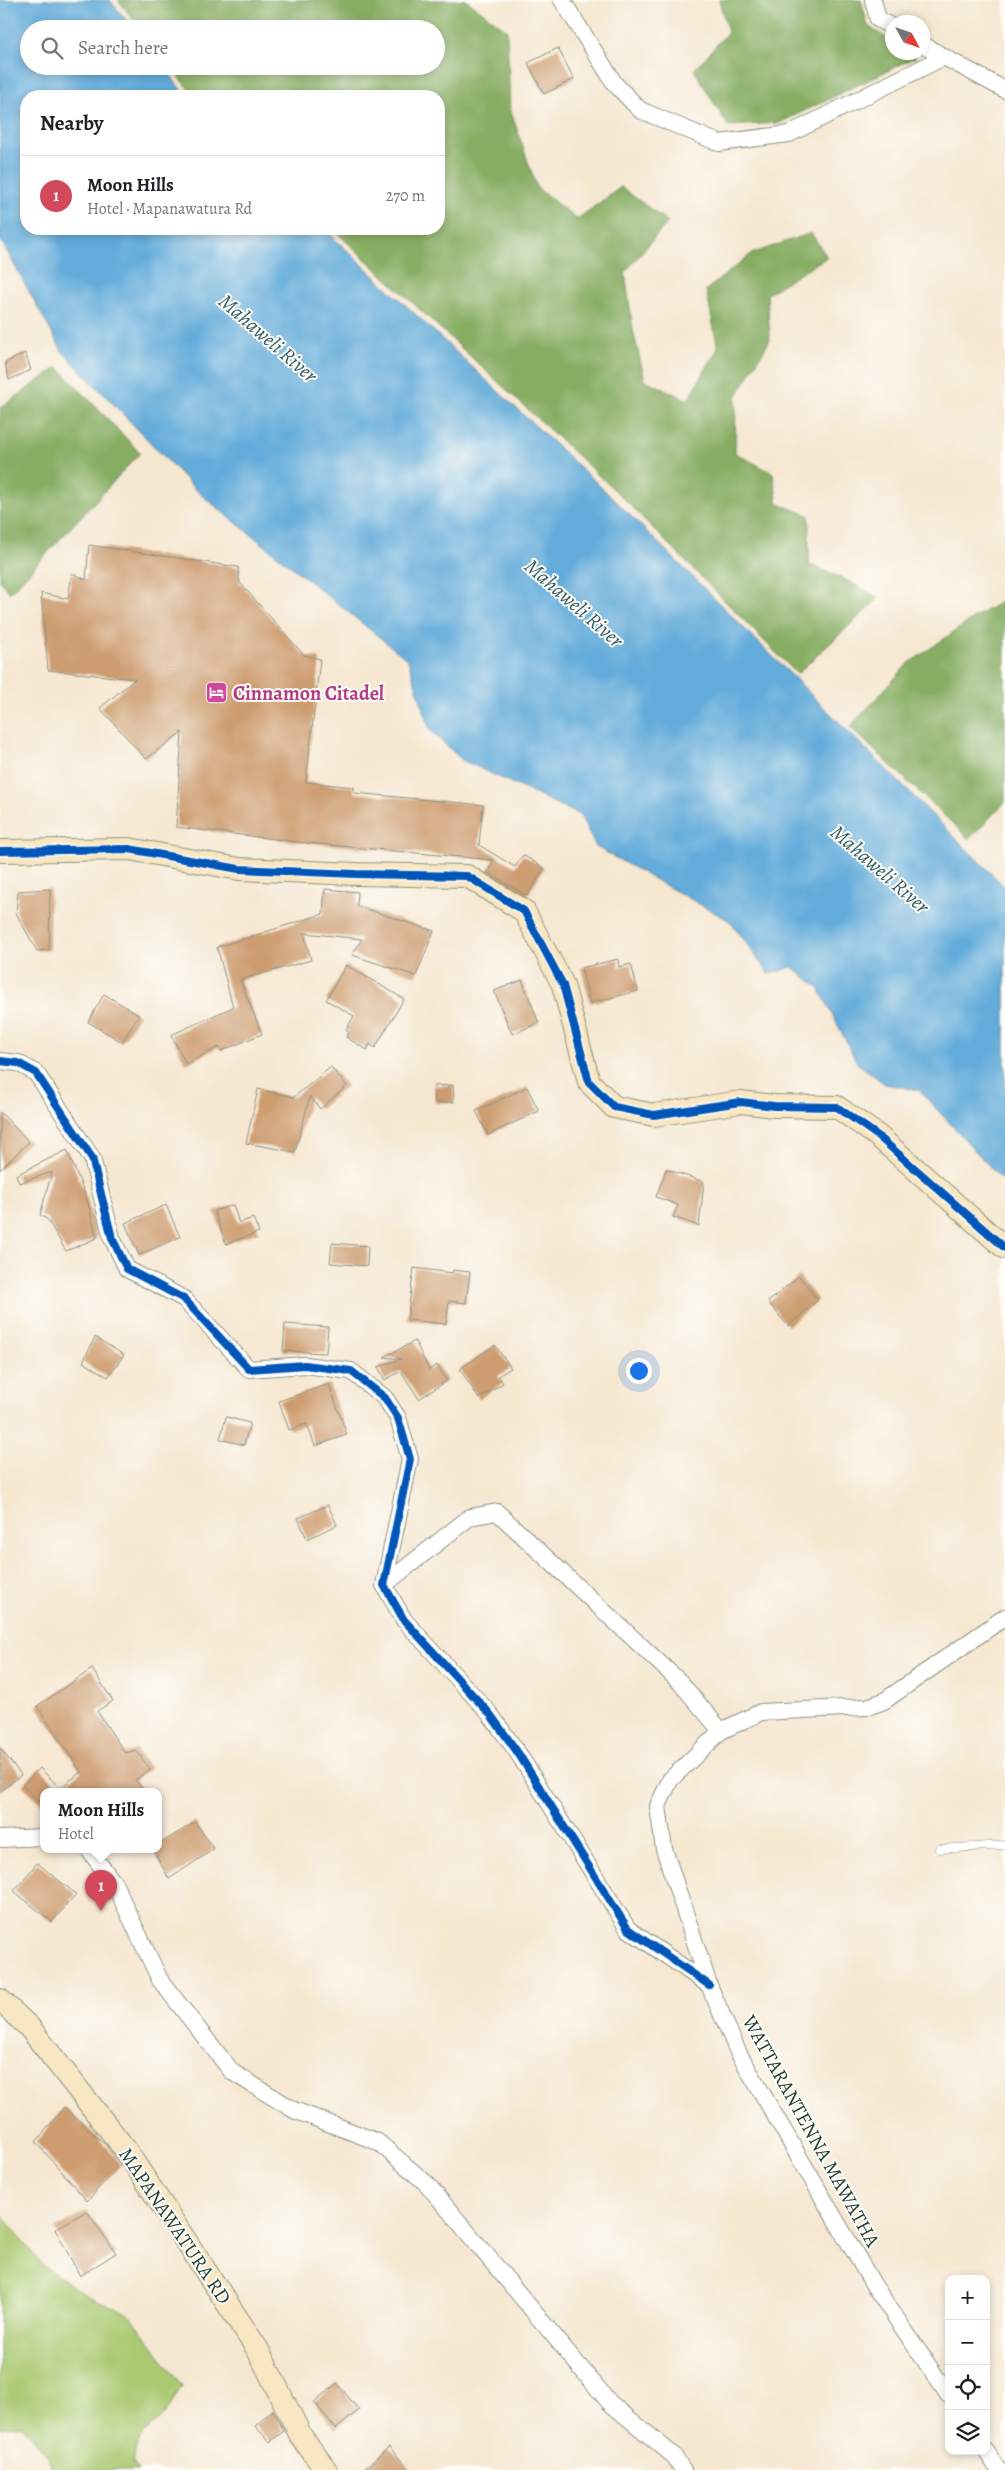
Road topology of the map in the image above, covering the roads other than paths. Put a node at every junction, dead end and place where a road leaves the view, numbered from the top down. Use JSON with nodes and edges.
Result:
{"nodes":[{"id":1,"x":562,"y":0,"type":"edge"},
{"id":2,"x":873,"y":0,"type":"edge"},
{"id":3,"x":885,"y":23,"type":"edge"},
{"id":4,"x":930,"y":48,"type":"edge"},
{"id":5,"x":944,"y":56,"type":"junction"},
{"id":6,"x":1005,"y":90,"type":"edge"},
{"id":7,"x":0,"y":851,"type":"edge"},
{"id":8,"x":0,"y":1061,"type":"edge"},
{"id":9,"x":1005,"y":1248,"type":"edge"},
{"id":10,"x":384,"y":1585,"type":"junction"},
{"id":11,"x":1005,"y":1617,"type":"edge"},
{"id":12,"x":721,"y":1732,"type":"junction"},
{"id":13,"x":40,"y":1837,"type":"edge"},
{"id":14,"x":0,"y":1839,"type":"edge"},
{"id":15,"x":1005,"y":1845,"type":"edge"},
{"id":16,"x":939,"y":1849,"type":"dead end"},
{"id":17,"x":91,"y":1853,"type":"edge"},
{"id":18,"x":709,"y":1985,"type":"junction"},
{"id":19,"x":0,"y":2000,"type":"edge"},
{"id":20,"x":945,"y":2390,"type":"edge"},
{"id":21,"x":989,"y":2455,"type":"edge"},
{"id":22,"x":326,"y":2470,"type":"edge"},
{"id":23,"x":683,"y":2470,"type":"edge"},
{"id":24,"x":999,"y":2470,"type":"edge"}],
"edges":[{"from":1,"to":5,"type":"street"},
{"from":2,"to":3,"type":"street"},
{"from":4,"to":5,"type":"street"},
{"from":5,"to":6,"type":"street"},
{"from":7,"to":9,"type":"street"},
{"from":8,"to":10,"type":"street"},
{"from":10,"to":12,"type":"street"},
{"from":10,"to":18,"type":"street"},
{"from":11,"to":12,"type":"street","name":"WATTARANTENNA MAWATHA"},
{"from":12,"to":18,"type":"street","name":"WATTARANTENNA MAWATHA"},
{"from":13,"to":14,"type":"street"},
{"from":15,"to":16,"type":"lane"},
{"from":17,"to":23,"type":"street"},
{"from":18,"to":20,"type":"street","name":"WATTARANTENNA MAWATHA"},
{"from":19,"to":22,"type":"street","name":"MAPANAWATURA RD"},
{"from":21,"to":24,"type":"street"}]}
